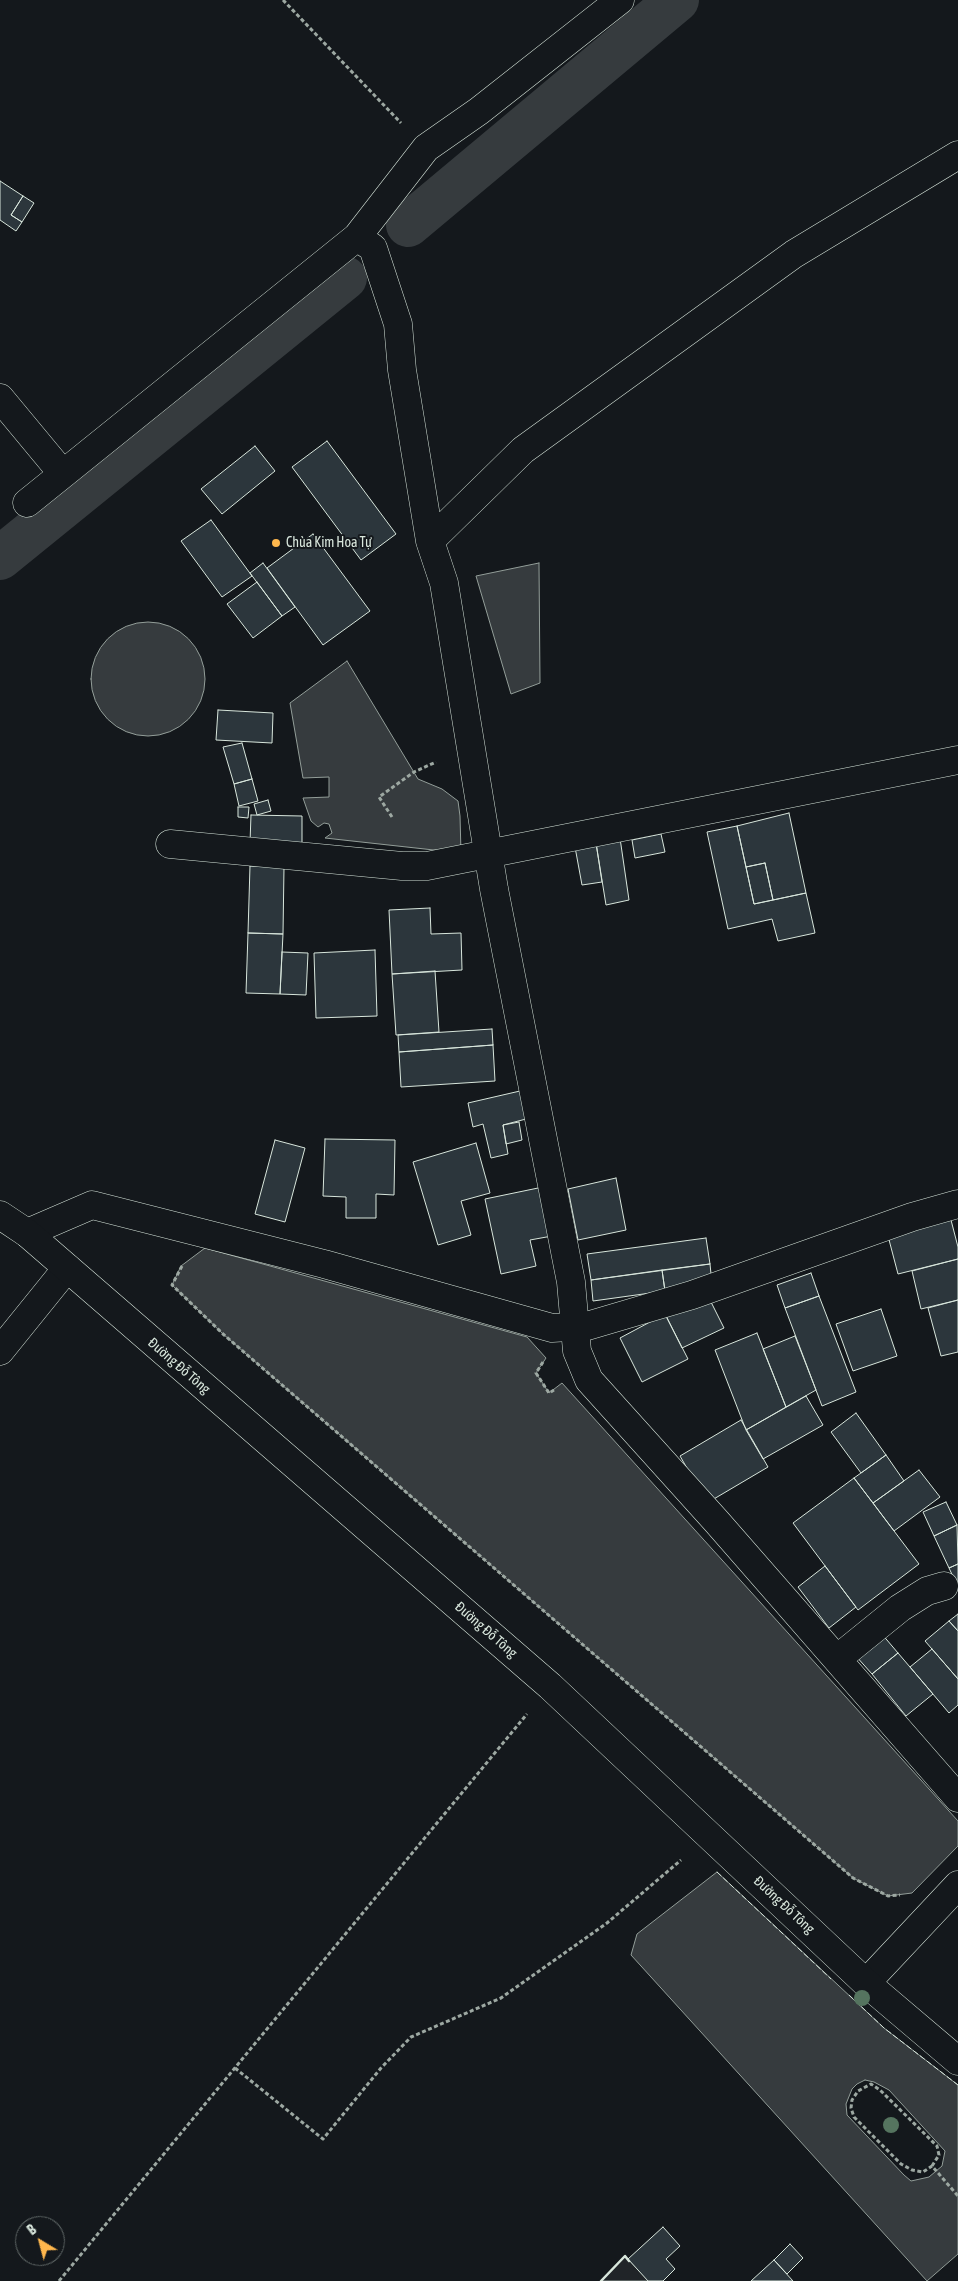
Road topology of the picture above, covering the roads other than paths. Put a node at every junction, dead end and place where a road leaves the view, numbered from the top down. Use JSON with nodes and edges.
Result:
{"nodes":[{"id":1,"x":620,"y":0,"type":"edge"},
{"id":2,"x":958,"y":155,"type":"edge"},
{"id":3,"x":357,"y":237,"type":"junction"},
{"id":4,"x":0,"y":398,"type":"edge"},
{"id":5,"x":63,"y":474,"type":"junction"},
{"id":6,"x":27,"y":503,"type":"dead end"},
{"id":7,"x":430,"y":541,"type":"junction"},
{"id":8,"x":958,"y":760,"type":"edge"},
{"id":9,"x":170,"y":844,"type":"dead end"},
{"id":10,"x":489,"y":855,"type":"junction"},
{"id":11,"x":958,"y":1204,"type":"edge"},
{"id":12,"x":0,"y":1215,"type":"edge"},
{"id":13,"x":26,"y":1233,"type":"junction"},
{"id":14,"x":67,"y":1268,"type":"junction"},
{"id":15,"x":574,"y":1326,"type":"junction"},
{"id":16,"x":0,"y":1352,"type":"edge"},
{"id":17,"x":944,"y":1586,"type":"dead end"},
{"id":18,"x":837,"y":1659,"type":"junction"},
{"id":19,"x":958,"y":1798,"type":"edge"},
{"id":20,"x":958,"y":1885,"type":"edge"},
{"id":21,"x":866,"y":1982,"type":"junction"},
{"id":22,"x":958,"y":2061,"type":"edge"}],
"edges":[{"from":1,"to":3,"type":"street"},
{"from":2,"to":7,"type":"street"},
{"from":3,"to":5,"type":"street"},
{"from":3,"to":7,"type":"street"},
{"from":4,"to":5,"type":"street"},
{"from":5,"to":6,"type":"street"},
{"from":7,"to":10,"type":"street"},
{"from":8,"to":10,"type":"street"},
{"from":9,"to":10,"type":"street"},
{"from":10,"to":15,"type":"street"},
{"from":11,"to":15,"type":"street"},
{"from":12,"to":13,"type":"street","name":"Đường Đỗ Tông"},
{"from":13,"to":14,"type":"street","name":"Đường Đỗ Tông"},
{"from":13,"to":15,"type":"street"},
{"from":14,"to":16,"type":"street"},
{"from":14,"to":21,"type":"street","name":"Đường Đỗ Tông"},
{"from":15,"to":18,"type":"street"},
{"from":17,"to":18,"type":"street"},
{"from":18,"to":19,"type":"street"},
{"from":20,"to":21,"type":"street"},
{"from":21,"to":22,"type":"street","name":"Đường Đỗ Tông"}]}
